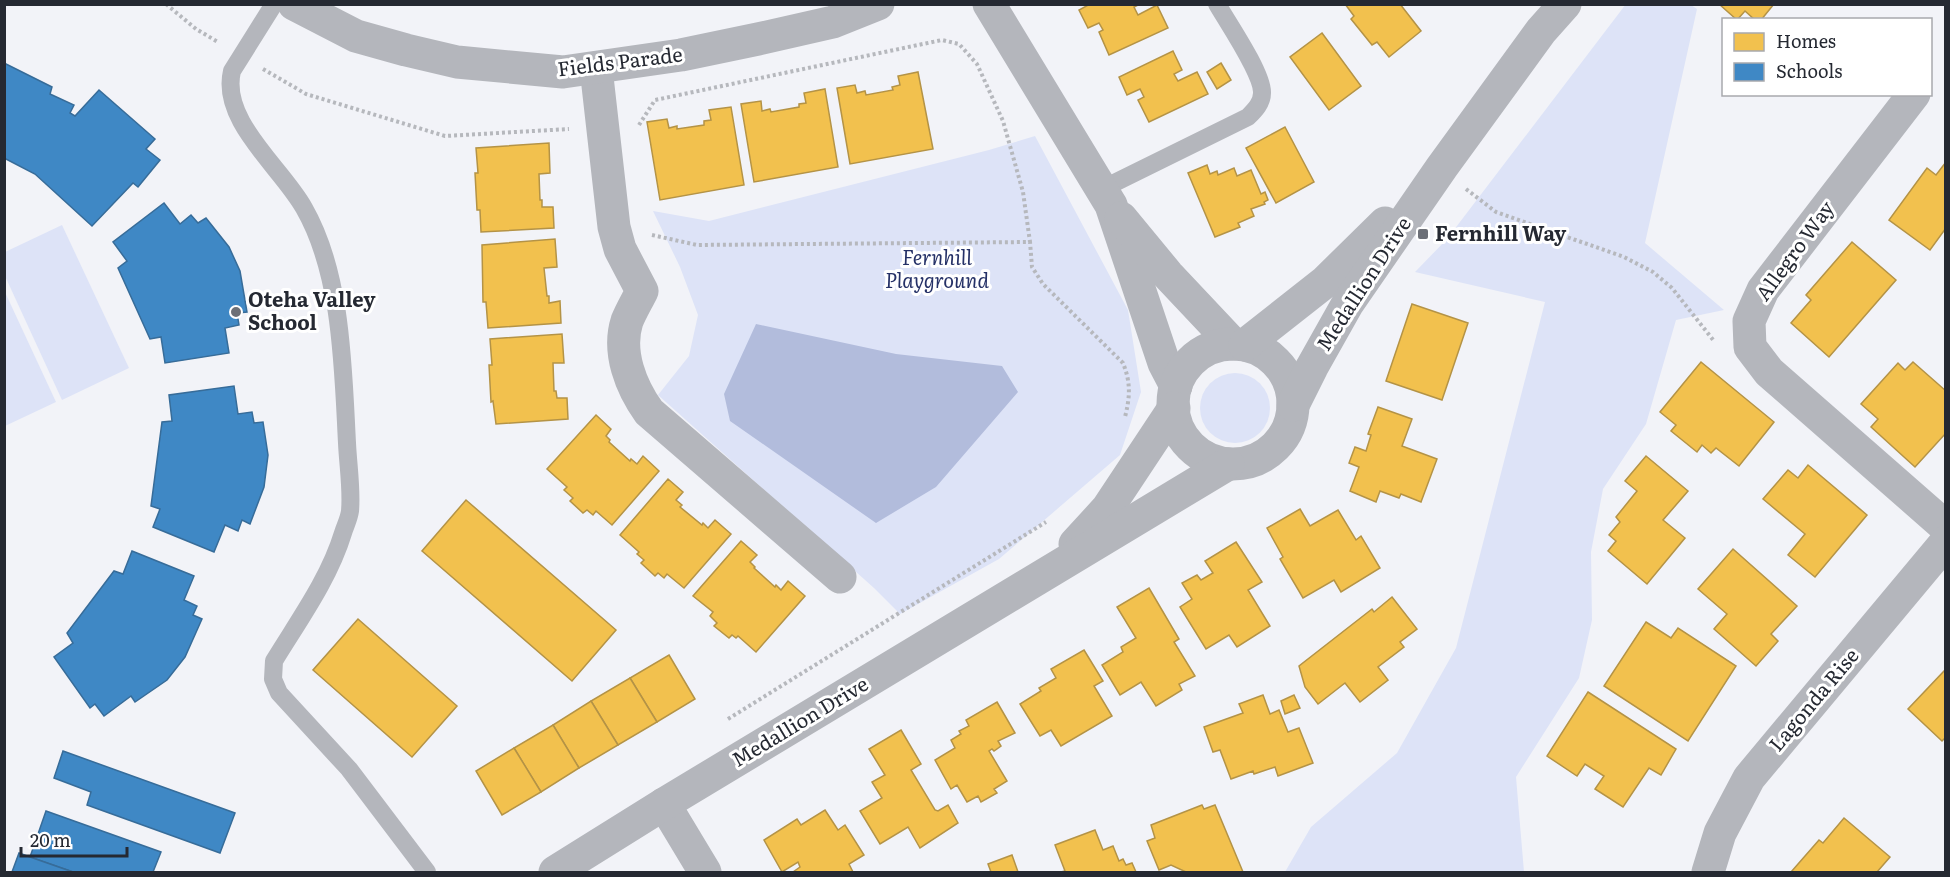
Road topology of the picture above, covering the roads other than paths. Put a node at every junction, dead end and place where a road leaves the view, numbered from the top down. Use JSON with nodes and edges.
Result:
{"nodes":[{"id":1,"x":274,"y":4,"type":"edge"},
{"id":2,"x":294,"y":4,"type":"edge"},
{"id":3,"x":878,"y":4,"type":"edge"},
{"id":4,"x":989,"y":4,"type":"edge"},
{"id":5,"x":1217,"y":4,"type":"edge"},
{"id":6,"x":1565,"y":4,"type":"edge"},
{"id":7,"x":596,"y":68,"type":"junction"},
{"id":8,"x":1912,"y":96,"type":"edge"},
{"id":9,"x":1442,"y":167,"type":"junction"},
{"id":10,"x":1106,"y":197,"type":"junction"},
{"id":11,"x":1239,"y":345,"type":"junction"},
{"id":12,"x":1175,"y":397,"type":"junction"},
{"id":13,"x":1293,"y":405,"type":"junction"},
{"id":14,"x":1228,"y":464,"type":"junction"},
{"id":15,"x":1946,"y":528,"type":"edge"},
{"id":16,"x":1946,"y":542,"type":"edge"},
{"id":17,"x":1047,"y":574,"type":"junction"},
{"id":18,"x":840,"y":577,"type":"dead end"},
{"id":19,"x":664,"y":804,"type":"junction"},
{"id":20,"x":428,"y":873,"type":"edge"},
{"id":21,"x":555,"y":873,"type":"edge"},
{"id":22,"x":705,"y":873,"type":"edge"},
{"id":23,"x":1708,"y":873,"type":"edge"}],
"edges":[{"from":1,"to":20,"type":"lane"},
{"from":2,"to":7,"type":"street","name":"Fields Parade"},
{"from":3,"to":7,"type":"street","name":"Fields Parade"},
{"from":4,"to":10,"type":"street"},
{"from":5,"to":10,"type":"lane"},
{"from":6,"to":9,"type":"street","name":"Medallion Drive"},
{"from":7,"to":18,"type":"street"},
{"from":8,"to":15,"type":"street","name":"Allegro Way"},
{"from":9,"to":11,"type":"street","name":"Medallion Drive"},
{"from":9,"to":13,"type":"street","name":"Medallion Drive"},
{"from":10,"to":11,"type":"street"},
{"from":10,"to":12,"type":"street"},
{"from":11,"to":12,"type":"street"},
{"from":11,"to":13,"type":"street"},
{"from":12,"to":14,"type":"street"},
{"from":12,"to":17,"type":"street","name":"Medallion Drive"},
{"from":13,"to":14,"type":"street"},
{"from":14,"to":17,"type":"street","name":"Medallion Drive"},
{"from":16,"to":23,"type":"street","name":"Lagonda Rise"},
{"from":17,"to":19,"type":"street","name":"Medallion Drive"},
{"from":19,"to":21,"type":"street","name":"Medallion Drive"},
{"from":19,"to":22,"type":"street"}]}
